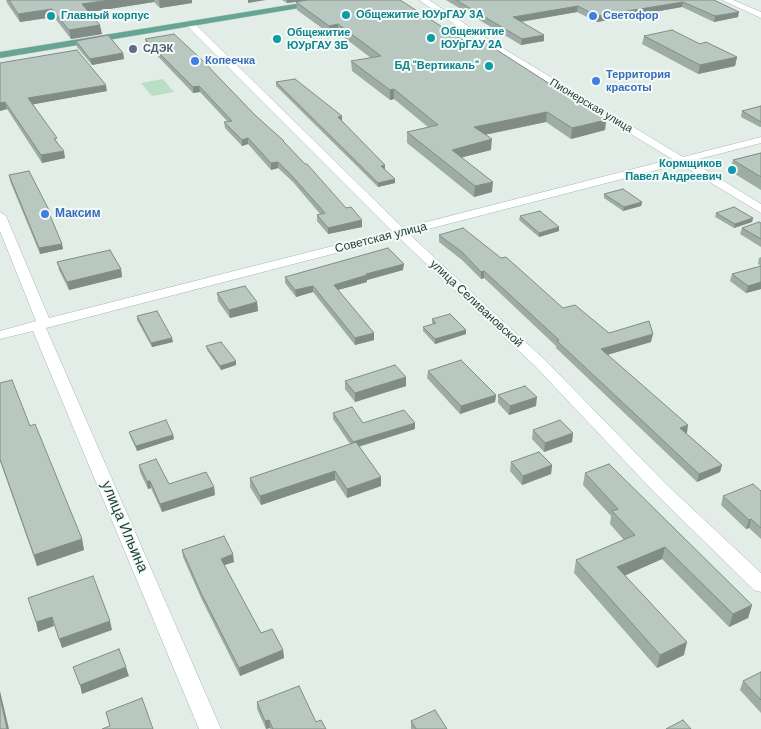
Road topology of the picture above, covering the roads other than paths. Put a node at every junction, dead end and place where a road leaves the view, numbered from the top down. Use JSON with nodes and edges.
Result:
{"nodes":[{"id":1,"x":335,"y":0,"type":"edge"},
{"id":2,"x":423,"y":0,"type":"edge"},
{"id":3,"x":726,"y":0,"type":"edge"},
{"id":4,"x":761,"y":16,"type":"edge"},
{"id":5,"x":190,"y":24,"type":"junction"},
{"id":6,"x":0,"y":55,"type":"edge"},
{"id":7,"x":761,"y":140,"type":"edge"},
{"id":8,"x":682,"y":161,"type":"junction"},
{"id":9,"x":761,"y":209,"type":"edge"},
{"id":10,"x":0,"y":216,"type":"edge"},
{"id":11,"x":401,"y":233,"type":"junction"},
{"id":12,"x":41,"y":325,"type":"junction"},
{"id":13,"x":0,"y":335,"type":"edge"},
{"id":14,"x":761,"y":585,"type":"edge"},
{"id":15,"x":210,"y":729,"type":"edge"}],
"edges":[{"from":1,"to":5,"type":"main road"},
{"from":2,"to":8,"type":"street","name":"Пионерская улица"},
{"from":3,"to":4,"type":"street"},
{"from":5,"to":6,"type":"main road"},
{"from":5,"to":11,"type":"street","name":"улица Селивановской"},
{"from":7,"to":8,"type":"street","name":"Советская улица"},
{"from":8,"to":9,"type":"street","name":"Пионерская улица"},
{"from":8,"to":11,"type":"street","name":"Советская улица"},
{"from":10,"to":12,"type":"street","name":"улица Ильина"},
{"from":11,"to":12,"type":"street","name":"Советская улица"},
{"from":11,"to":14,"type":"street","name":"улица Селивановской"},
{"from":12,"to":13,"type":"street","name":"Советская улица"},
{"from":12,"to":15,"type":"street","name":"улица Ильина"}]}
